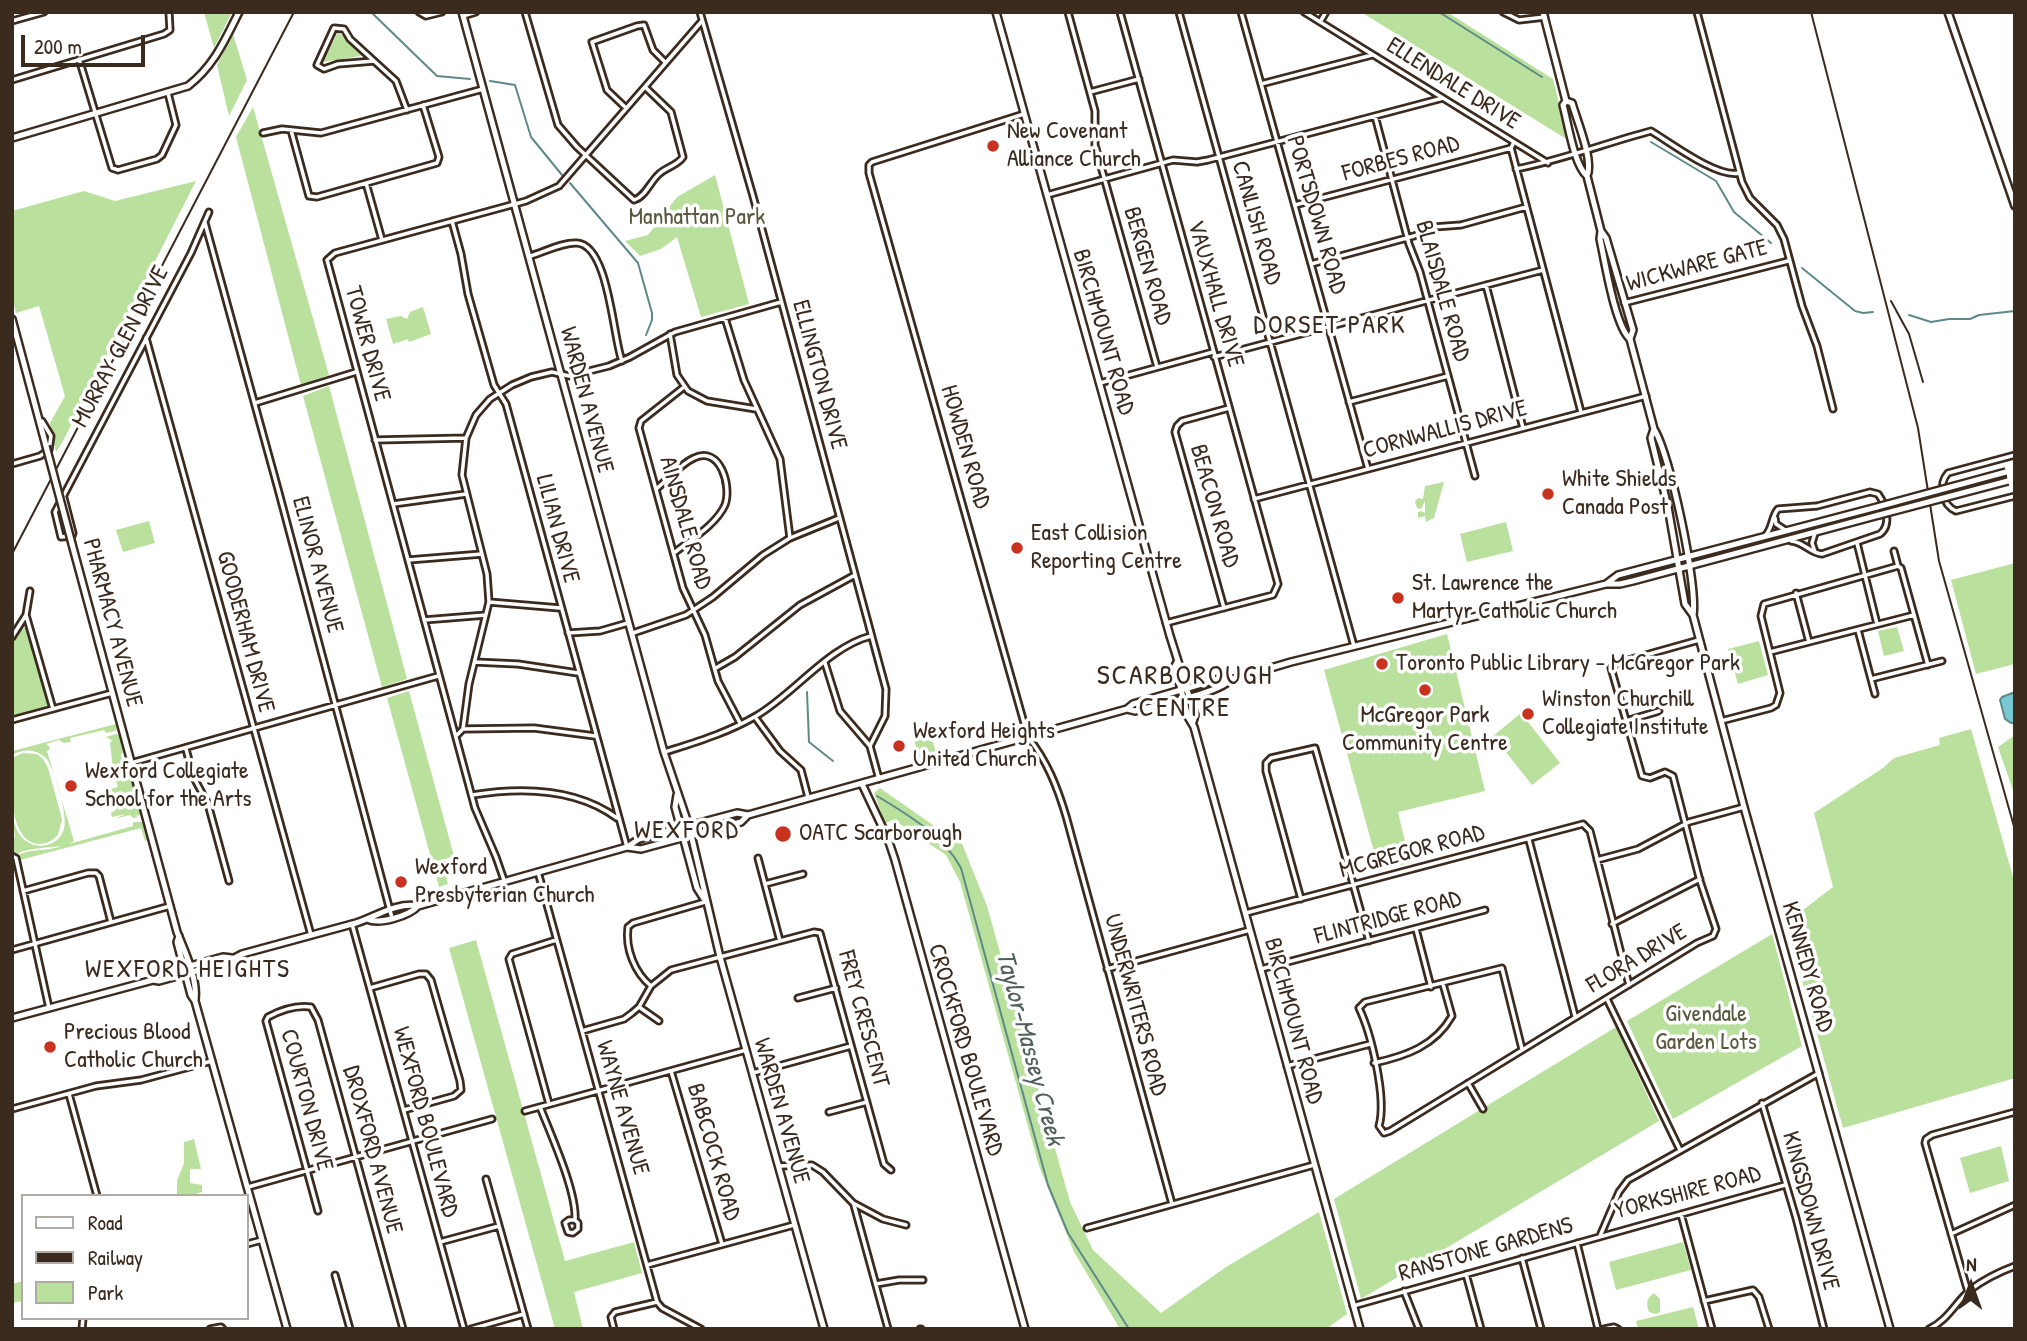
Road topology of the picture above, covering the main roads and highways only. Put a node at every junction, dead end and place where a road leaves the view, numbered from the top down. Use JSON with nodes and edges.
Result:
{"nodes":[{"id":1,"x":239,"y":12,"type":"edge"},
{"id":2,"x":996,"y":12,"type":"edge"},
{"id":3,"x":1948,"y":12,"type":"edge"},
{"id":4,"x":462,"y":14,"type":"edge"},
{"id":5,"x":1544,"y":15,"type":"edge"},
{"id":6,"x":1566,"y":101,"type":"junction"},
{"id":7,"x":12,"y":138,"type":"edge"},
{"id":8,"x":1587,"y":176,"type":"junction"},
{"id":9,"x":2015,"y":206,"type":"edge"},
{"id":10,"x":1601,"y":231,"type":"junction"},
{"id":11,"x":1624,"y":303,"type":"junction"},
{"id":12,"x":1615,"y":305,"type":"junction"},
{"id":13,"x":12,"y":319,"type":"edge"},
{"id":14,"x":1630,"y":339,"type":"junction"},
{"id":15,"x":1654,"y":429,"type":"junction"},
{"id":16,"x":2015,"y":470,"type":"edge"},
{"id":17,"x":2011,"y":480,"type":"edge"},
{"id":18,"x":1687,"y":558,"type":"junction"},
{"id":19,"x":1678,"y":560,"type":"junction"},
{"id":20,"x":1689,"y":565,"type":"junction"},
{"id":21,"x":1679,"y":568,"type":"junction"},
{"id":22,"x":1668,"y":571,"type":"junction"},
{"id":23,"x":1606,"y":584,"type":"junction"},
{"id":24,"x":1682,"y":586,"type":"junction"},
{"id":25,"x":1693,"y":615,"type":"junction"},
{"id":26,"x":1230,"y":680,"type":"junction"},
{"id":27,"x":1184,"y":689,"type":"junction"},
{"id":28,"x":1186,"y":697,"type":"junction"},
{"id":29,"x":1127,"y":709,"type":"junction"},
{"id":30,"x":862,"y":784,"type":"junction"},
{"id":31,"x":677,"y":795,"type":"junction"},
{"id":32,"x":748,"y":815,"type":"junction"},
{"id":33,"x":689,"y":825,"type":"junction"},
{"id":34,"x":681,"y":828,"type":"junction"},
{"id":35,"x":691,"y":835,"type":"junction"},
{"id":36,"x":683,"y":837,"type":"junction"},
{"id":37,"x":626,"y":847,"type":"junction"},
{"id":38,"x":705,"y":902,"type":"junction"},
{"id":39,"x":187,"y":970,"type":"junction"},
{"id":40,"x":12,"y":1018,"type":"edge"},
{"id":41,"x":286,"y":1329,"type":"edge"},
{"id":42,"x":824,"y":1329,"type":"edge"},
{"id":43,"x":1025,"y":1329,"type":"edge"},
{"id":44,"x":1360,"y":1329,"type":"edge"},
{"id":45,"x":1890,"y":1329,"type":"edge"}],
"edges":[{"from":1,"to":7,"type":"main road"},
{"from":2,"to":27,"type":"main road","name":"BIRCHMOUNT ROAD"},
{"from":3,"to":9,"type":"main road"},
{"from":4,"to":31,"type":"main road","name":"WARDEN AVENUE"},
{"from":5,"to":6,"type":"main road","name":"KENNEDY ROAD"},
{"from":6,"to":8,"type":"main road","name":"KENNEDY ROAD"},
{"from":6,"to":8,"type":"main road","name":"KENNEDY ROAD"},
{"from":8,"to":10,"type":"main road","name":"KENNEDY ROAD"},
{"from":10,"to":11,"type":"main road","name":"KENNEDY ROAD"},
{"from":10,"to":12,"type":"main road","name":"KENNEDY ROAD"},
{"from":11,"to":12,"type":"main road","name":"WICKWARE GATE"},
{"from":11,"to":14,"type":"main road","name":"KENNEDY ROAD"},
{"from":12,"to":14,"type":"main road","name":"KENNEDY ROAD"},
{"from":13,"to":39,"type":"main road","name":"PHARMACY AVENUE","bridge":true},
{"from":14,"to":15,"type":"main road","name":"KENNEDY ROAD"},
{"from":15,"to":18,"type":"main road","name":"KENNEDY ROAD"},
{"from":15,"to":19,"type":"main road","name":"KENNEDY ROAD"},
{"from":16,"to":18,"type":"main road","bridge":true},
{"from":17,"to":20,"type":"main road","bridge":true},
{"from":18,"to":19,"type":"main road"},
{"from":18,"to":20,"type":"main road","name":"KENNEDY ROAD"},
{"from":19,"to":21,"type":"main road","name":"KENNEDY ROAD"},
{"from":19,"to":23,"type":"main road"},
{"from":20,"to":21,"type":"main road"},
{"from":20,"to":25,"type":"main road","name":"KENNEDY ROAD"},
{"from":21,"to":22,"type":"main road"},
{"from":21,"to":24,"type":"main road","name":"KENNEDY ROAD"},
{"from":22,"to":23,"type":"main road"},
{"from":22,"to":24,"type":"main road"},
{"from":23,"to":26,"type":"main road"},
{"from":24,"to":25,"type":"main road","name":"KENNEDY ROAD"},
{"from":25,"to":45,"type":"main road","name":"KENNEDY ROAD"},
{"from":26,"to":27,"type":"main road"},
{"from":26,"to":28,"type":"main road"},
{"from":27,"to":28,"type":"main road","name":"BIRCHMOUNT ROAD"},
{"from":27,"to":29,"type":"main road"},
{"from":28,"to":29,"type":"main road"},
{"from":28,"to":44,"type":"main road","name":"BIRCHMOUNT ROAD"},
{"from":29,"to":30,"type":"main road"},
{"from":30,"to":32,"type":"main road"},
{"from":30,"to":43,"type":"main road","name":"CROCKFORD BOULEVARD"},
{"from":31,"to":33,"type":"main road","name":"WARDEN AVENUE"},
{"from":31,"to":34,"type":"main road","name":"WARDEN AVENUE"},
{"from":32,"to":33,"type":"main road"},
{"from":32,"to":35,"type":"main road"},
{"from":33,"to":34,"type":"main road"},
{"from":33,"to":35,"type":"main road","name":"WARDEN AVENUE"},
{"from":34,"to":36,"type":"main road","name":"WARDEN AVENUE"},
{"from":34,"to":37,"type":"main road"},
{"from":35,"to":36,"type":"main road"},
{"from":35,"to":38,"type":"main road","name":"WARDEN AVENUE"},
{"from":36,"to":37,"type":"main road"},
{"from":36,"to":38,"type":"main road","name":"WARDEN AVENUE"},
{"from":37,"to":39,"type":"main road"},
{"from":38,"to":42,"type":"main road","name":"WARDEN AVENUE"},
{"from":39,"to":40,"type":"main road"},
{"from":39,"to":41,"type":"main road","name":"PHARMACY AVENUE"}]}
